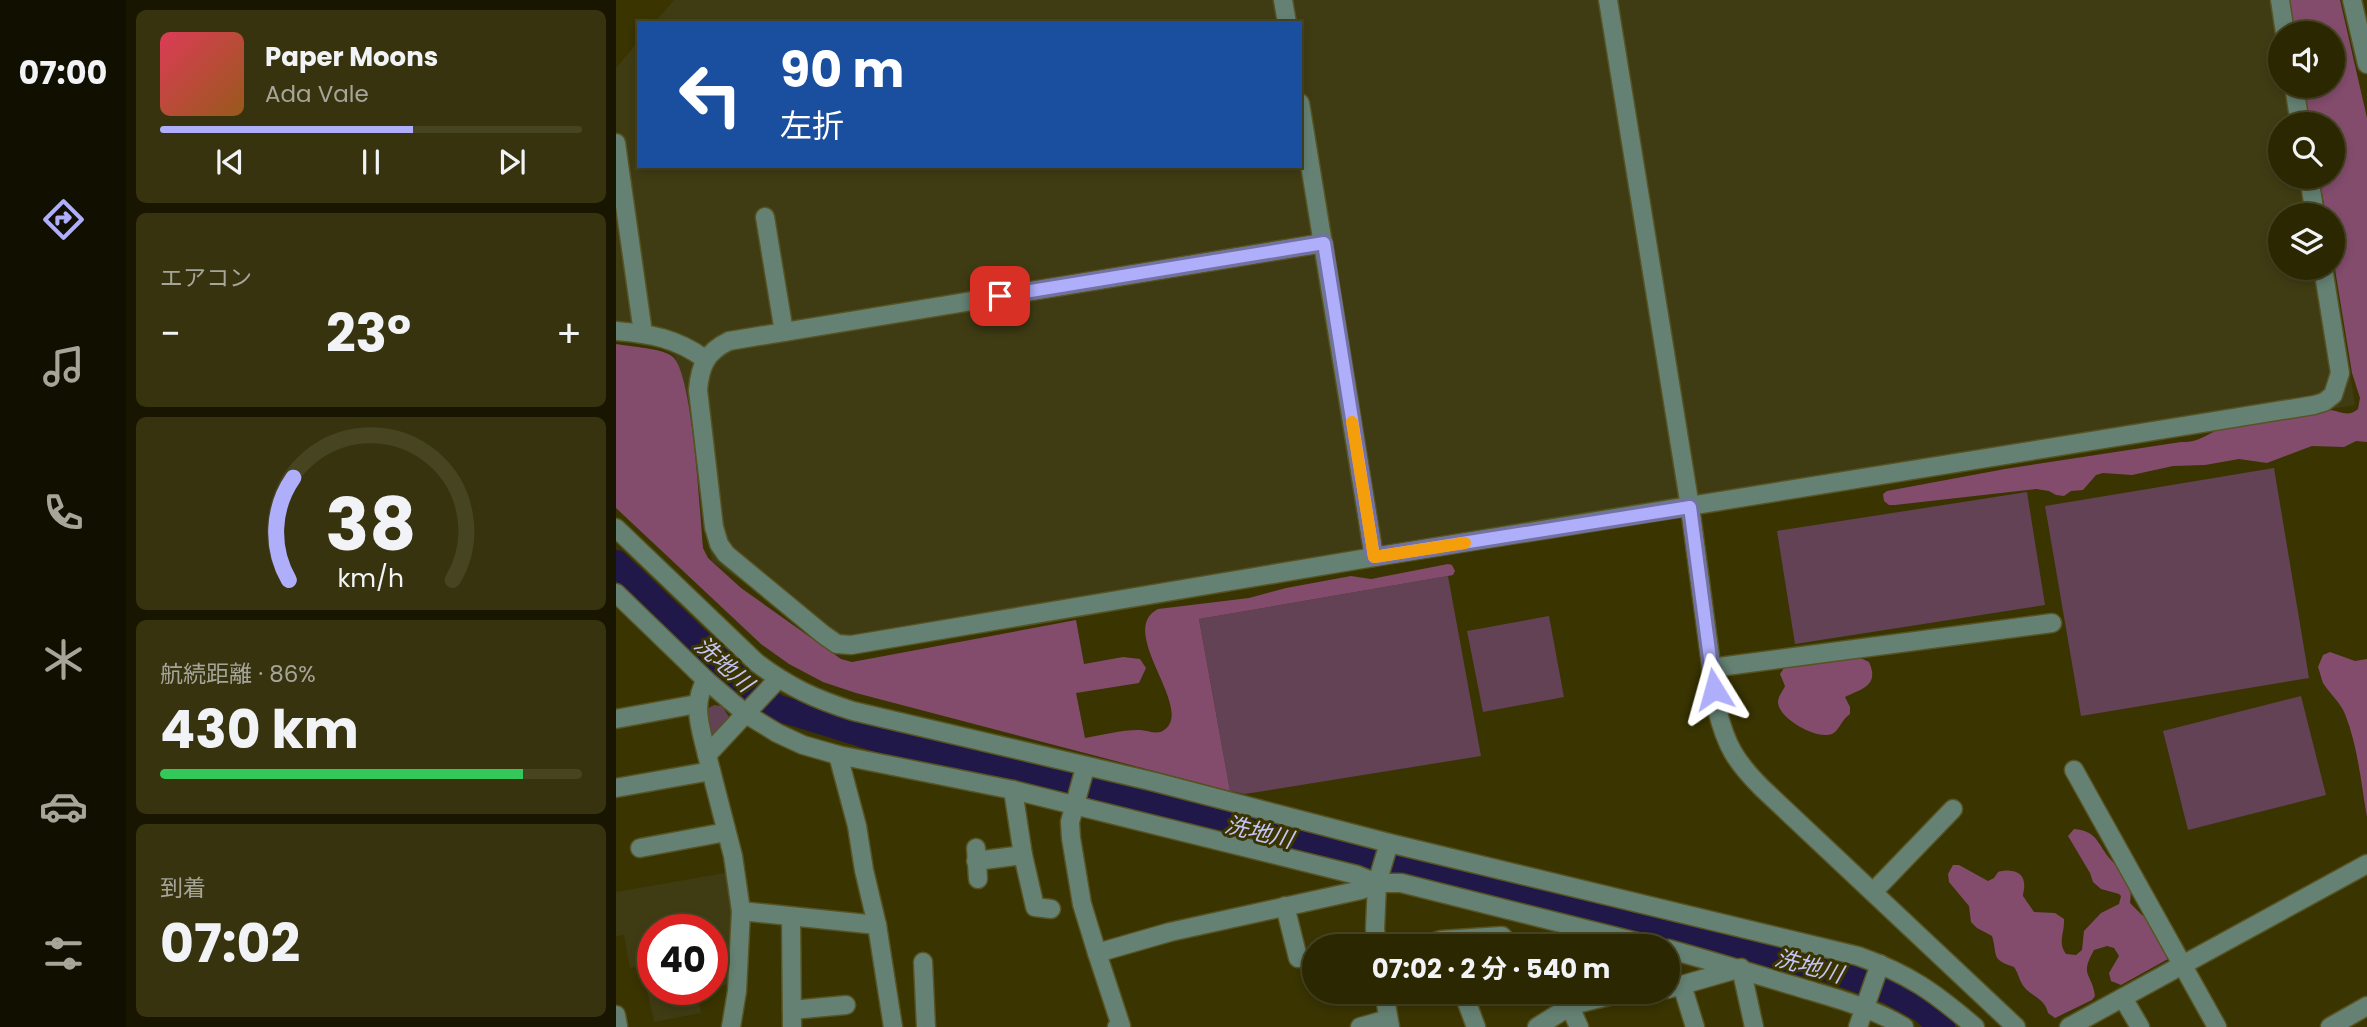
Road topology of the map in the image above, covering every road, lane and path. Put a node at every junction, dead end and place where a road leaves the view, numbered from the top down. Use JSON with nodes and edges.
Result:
{"nodes":[{"id":1,"x":1283,"y":0,"type":"edge"},
{"id":2,"x":1608,"y":0,"type":"edge"},
{"id":3,"x":2280,"y":0,"type":"edge"},
{"id":4,"x":2352,"y":0,"type":"edge"},
{"id":5,"x":1287,"y":21,"type":"edge"},
{"id":6,"x":2284,"y":21,"type":"edge"},
{"id":7,"x":2367,"y":64,"type":"edge"},
{"id":8,"x":1302,"y":115,"type":"edge"},
{"id":9,"x":616,"y":143,"type":"edge"},
{"id":10,"x":765,"y":217,"type":"dead end"},
{"id":11,"x":1324,"y":243,"type":"junction"},
{"id":12,"x":2325,"y":280,"type":"edge"},
{"id":13,"x":616,"y":331,"type":"edge"},
{"id":14,"x":784,"y":332,"type":"junction"},
{"id":15,"x":643,"y":333,"type":"junction"},
{"id":16,"x":705,"y":359,"type":"junction"},
{"id":17,"x":1690,"y":507,"type":"junction"},
{"id":18,"x":616,"y":528,"type":"edge"},
{"id":19,"x":1374,"y":557,"type":"junction"},
{"id":20,"x":616,"y":593,"type":"edge"},
{"id":21,"x":2052,"y":623,"type":"dead end"},
{"id":22,"x":1711,"y":668,"type":"junction"},
{"id":23,"x":706,"y":680,"type":"junction"},
{"id":24,"x":774,"y":682,"type":"junction"},
{"id":25,"x":697,"y":704,"type":"junction"},
{"id":26,"x":748,"y":711,"type":"junction"},
{"id":27,"x":616,"y":719,"type":"edge"},
{"id":28,"x":838,"y":755,"type":"junction"},
{"id":29,"x":709,"y":763,"type":"junction"},
{"id":30,"x":2074,"y":770,"type":"dead end"},
{"id":31,"x":1084,"y":771,"type":"junction"},
{"id":32,"x":616,"y":788,"type":"edge"},
{"id":33,"x":1013,"y":790,"type":"junction"},
{"id":34,"x":1075,"y":802,"type":"junction"},
{"id":35,"x":1953,"y":809,"type":"dead end"},
{"id":36,"x":726,"y":832,"type":"junction"},
{"id":37,"x":1388,"y":847,"type":"junction"},
{"id":38,"x":640,"y":848,"type":"dead end"},
{"id":39,"x":1023,"y":855,"type":"junction"},
{"id":40,"x":977,"y":863,"type":"dead end"},
{"id":41,"x":2367,"y":863,"type":"edge"},
{"id":42,"x":1377,"y":881,"type":"junction"},
{"id":43,"x":1873,"y":892,"type":"junction"},
{"id":44,"x":1285,"y":906,"type":"junction"},
{"id":45,"x":1051,"y":909,"type":"dead end"},
{"id":46,"x":741,"y":911,"type":"junction"},
{"id":47,"x":791,"y":918,"type":"junction"},
{"id":48,"x":877,"y":925,"type":"junction"},
{"id":49,"x":1376,"y":934,"type":"edge"},
{"id":50,"x":1605,"y":934,"type":"edge"},
{"id":51,"x":1680,"y":952,"type":"edge"},
{"id":52,"x":1097,"y":953,"type":"junction"},
{"id":53,"x":1298,"y":958,"type":"dead end"},
{"id":54,"x":923,"y":962,"type":"dead end"},
{"id":55,"x":2184,"y":965,"type":"junction"},
{"id":56,"x":1741,"y":968,"type":"junction"},
{"id":57,"x":1879,"y":968,"type":"junction"},
{"id":58,"x":1680,"y":986,"type":"edge"},
{"id":59,"x":1680,"y":997,"type":"edge"},
{"id":60,"x":2123,"y":998,"type":"junction"},
{"id":61,"x":1386,"y":1004,"type":"edge"},
{"id":62,"x":1472,"y":1004,"type":"edge"},
{"id":63,"x":1580,"y":1004,"type":"edge"},
{"id":64,"x":1866,"y":1004,"type":"junction"},
{"id":65,"x":846,"y":1005,"type":"dead end"},
{"id":66,"x":2367,"y":1006,"type":"edge"},
{"id":67,"x":1570,"y":1007,"type":"junction"},
{"id":68,"x":616,"y":1016,"type":"edge"},
{"id":69,"x":792,"y":1018,"type":"edge"},
{"id":70,"x":1389,"y":1023,"type":"edge"},
{"id":71,"x":616,"y":1027,"type":"edge"},
{"id":72,"x":730,"y":1027,"type":"edge"},
{"id":73,"x":893,"y":1027,"type":"edge"},
{"id":74,"x":926,"y":1027,"type":"edge"},
{"id":75,"x":1120,"y":1027,"type":"edge"},
{"id":76,"x":1360,"y":1027,"type":"edge"},
{"id":77,"x":1476,"y":1027,"type":"edge"},
{"id":78,"x":1538,"y":1027,"type":"edge"},
{"id":79,"x":1579,"y":1027,"type":"edge"},
{"id":80,"x":1695,"y":1027,"type":"edge"},
{"id":81,"x":1754,"y":1027,"type":"edge"},
{"id":82,"x":1858,"y":1027,"type":"edge"},
{"id":83,"x":1904,"y":1027,"type":"edge"},
{"id":84,"x":1975,"y":1027,"type":"edge"},
{"id":85,"x":2016,"y":1027,"type":"edge"},
{"id":86,"x":2069,"y":1027,"type":"edge"},
{"id":87,"x":2140,"y":1027,"type":"edge"},
{"id":88,"x":2217,"y":1027,"type":"edge"},
{"id":89,"x":2330,"y":1027,"type":"edge"}],
"edges":[{"from":1,"to":5,"type":"street"},
{"from":2,"to":17,"type":"street"},
{"from":3,"to":6,"type":"street"},
{"from":4,"to":7,"type":"street"},
{"from":8,"to":11,"type":"street"},
{"from":9,"to":15,"type":"street"},
{"from":10,"to":14,"type":"street"},
{"from":11,"to":14,"type":"street"},
{"from":11,"to":19,"type":"street"},
{"from":12,"to":17,"type":"street"},
{"from":13,"to":15,"type":"street"},
{"from":14,"to":16,"type":"street"},
{"from":15,"to":16,"type":"street"},
{"from":16,"to":19,"type":"street"},
{"from":17,"to":19,"type":"street"},
{"from":17,"to":22,"type":"street"},
{"from":18,"to":24,"type":"street"},
{"from":20,"to":23,"type":"street"},
{"from":21,"to":22,"type":"street"},
{"from":22,"to":43,"type":"street"},
{"from":23,"to":25,"type":"street"},
{"from":23,"to":26,"type":"street"},
{"from":24,"to":26,"type":"street"},
{"from":24,"to":31,"type":"street"},
{"from":25,"to":27,"type":"street"},
{"from":25,"to":29,"type":"street"},
{"from":26,"to":28,"type":"street"},
{"from":26,"to":29,"type":"street"},
{"from":28,"to":33,"type":"street"},
{"from":28,"to":48,"type":"street"},
{"from":29,"to":32,"type":"street"},
{"from":29,"to":36,"type":"street"},
{"from":30,"to":55,"type":"street"},
{"from":31,"to":34,"type":"street"},
{"from":31,"to":37,"type":"street"},
{"from":33,"to":34,"type":"street"},
{"from":33,"to":39,"type":"street"},
{"from":34,"to":42,"type":"street"},
{"from":34,"to":52,"type":"street"},
{"from":35,"to":43,"type":"street"},
{"from":36,"to":38,"type":"street"},
{"from":36,"to":46,"type":"street"},
{"from":37,"to":42,"type":"street"},
{"from":37,"to":57,"type":"street"},
{"from":39,"to":40,"type":"street"},
{"from":39,"to":45,"type":"street"},
{"from":41,"to":55,"type":"street"},
{"from":42,"to":44,"type":"street"},
{"from":42,"to":49,"type":"street"},
{"from":42,"to":50,"type":"street"},
{"from":43,"to":85,"type":"street"},
{"from":44,"to":52,"type":"street"},
{"from":44,"to":53,"type":"street"},
{"from":46,"to":47,"type":"street"},
{"from":46,"to":72,"type":"street"},
{"from":47,"to":48,"type":"street"},
{"from":47,"to":69,"type":"street"},
{"from":48,"to":73,"type":"street"},
{"from":51,"to":56,"type":"street"},
{"from":52,"to":75,"type":"street"},
{"from":54,"to":74,"type":"street"},
{"from":55,"to":60,"type":"street"},
{"from":55,"to":88,"type":"street"},
{"from":56,"to":58,"type":"street"},
{"from":56,"to":64,"type":"street"},
{"from":56,"to":81,"type":"street"},
{"from":57,"to":64,"type":"street"},
{"from":57,"to":84,"type":"street"},
{"from":59,"to":80,"type":"street"},
{"from":60,"to":86,"type":"street"},
{"from":60,"to":87,"type":"street"},
{"from":61,"to":70,"type":"street"},
{"from":62,"to":77,"type":"street"},
{"from":63,"to":67,"type":"street"},
{"from":64,"to":82,"type":"street"},
{"from":64,"to":83,"type":"street"},
{"from":65,"to":69,"type":"street"},
{"from":66,"to":89,"type":"street"},
{"from":67,"to":78,"type":"street"},
{"from":67,"to":79,"type":"street"},
{"from":68,"to":71,"type":"street"},
{"from":70,"to":76,"type":"street"}]}
